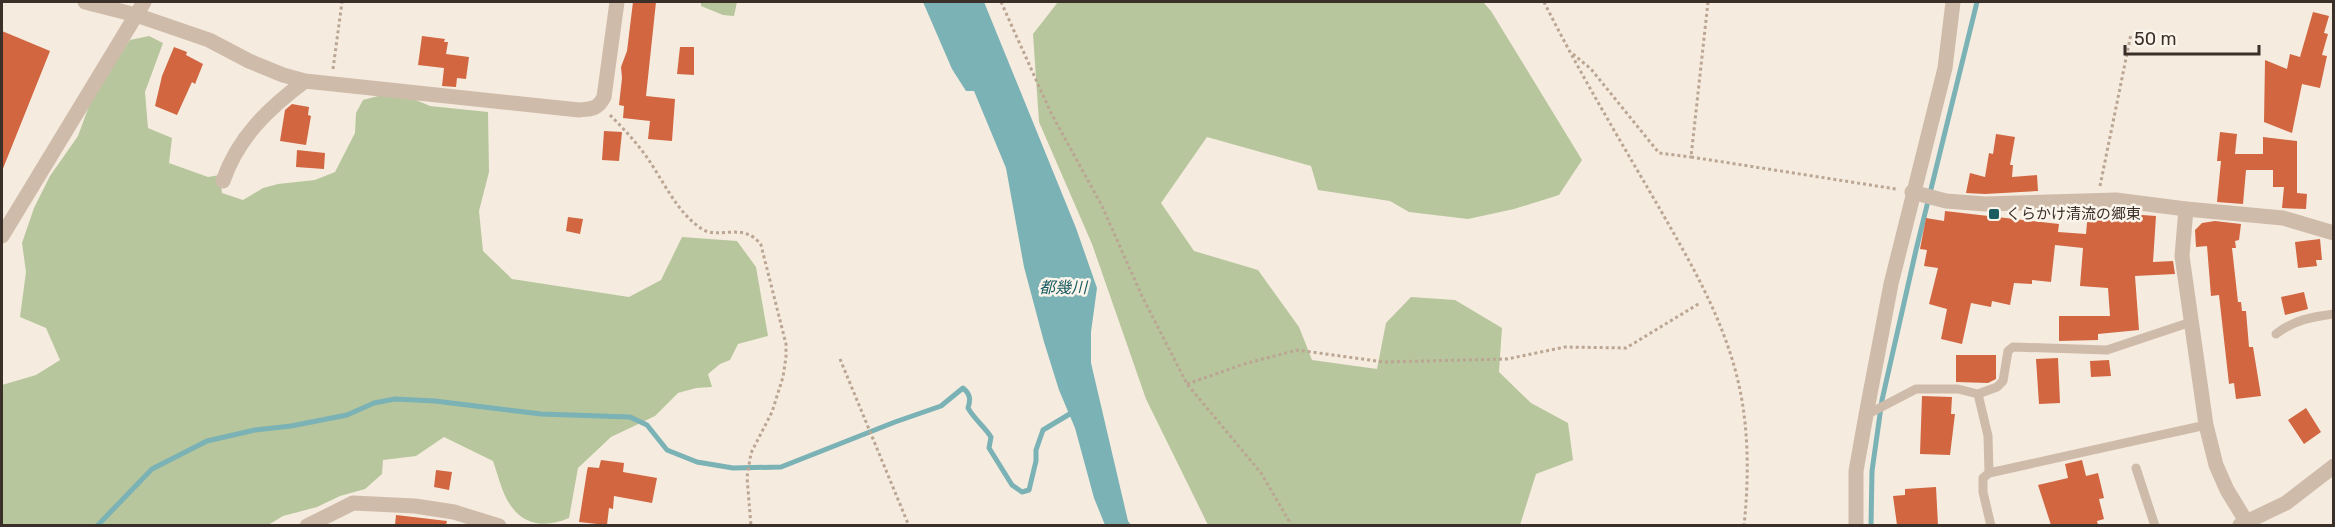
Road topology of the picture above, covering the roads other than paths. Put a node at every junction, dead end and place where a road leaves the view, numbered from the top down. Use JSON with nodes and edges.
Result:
{"nodes":[{"id":1,"x":85,"y":2,"type":"edge"},
{"id":2,"x":617,"y":2,"type":"edge"},
{"id":3,"x":1953,"y":2,"type":"edge"},
{"id":4,"x":140,"y":8,"type":"edge"},
{"id":5,"x":305,"y":81,"type":"junction"},
{"id":6,"x":223,"y":181,"type":"dead end"},
{"id":7,"x":1912,"y":192,"type":"junction"},
{"id":8,"x":2186,"y":209,"type":"junction"},
{"id":9,"x":2334,"y":233,"type":"edge"},
{"id":10,"x":2,"y":236,"type":"edge"},
{"id":11,"x":2334,"y":314,"type":"edge"},
{"id":12,"x":2191,"y":322,"type":"junction"},
{"id":13,"x":2276,"y":334,"type":"dead end"},
{"id":14,"x":1978,"y":394,"type":"junction"},
{"id":15,"x":1866,"y":415,"type":"junction"},
{"id":16,"x":2206,"y":425,"type":"junction"},
{"id":17,"x":2334,"y":466,"type":"edge"},
{"id":18,"x":2136,"y":468,"type":"dead end"},
{"id":19,"x":1989,"y":473,"type":"junction"},
{"id":20,"x":2245,"y":524,"type":"edge"},
{"id":21,"x":306,"y":525,"type":"edge"},
{"id":22,"x":499,"y":525,"type":"edge"},
{"id":23,"x":1856,"y":525,"type":"edge"},
{"id":24,"x":1991,"y":525,"type":"edge"},
{"id":25,"x":2155,"y":525,"type":"edge"}],
"edges":[{"from":1,"to":4,"type":"street"},
{"from":2,"to":5,"type":"street"},
{"from":3,"to":7,"type":"street"},
{"from":4,"to":5,"type":"street"},
{"from":4,"to":10,"type":"street"},
{"from":5,"to":6,"type":"street"},
{"from":7,"to":8,"type":"street"},
{"from":7,"to":15,"type":"street"},
{"from":8,"to":9,"type":"street"},
{"from":8,"to":12,"type":"street"},
{"from":11,"to":13,"type":"lane"},
{"from":12,"to":14,"type":"lane"},
{"from":12,"to":16,"type":"street"},
{"from":14,"to":15,"type":"lane"},
{"from":14,"to":19,"type":"lane"},
{"from":15,"to":23,"type":"street"},
{"from":16,"to":19,"type":"lane"},
{"from":16,"to":20,"type":"street"},
{"from":17,"to":20,"type":"street"},
{"from":18,"to":25,"type":"lane"},
{"from":19,"to":24,"type":"lane"},
{"from":21,"to":22,"type":"street"}]}
